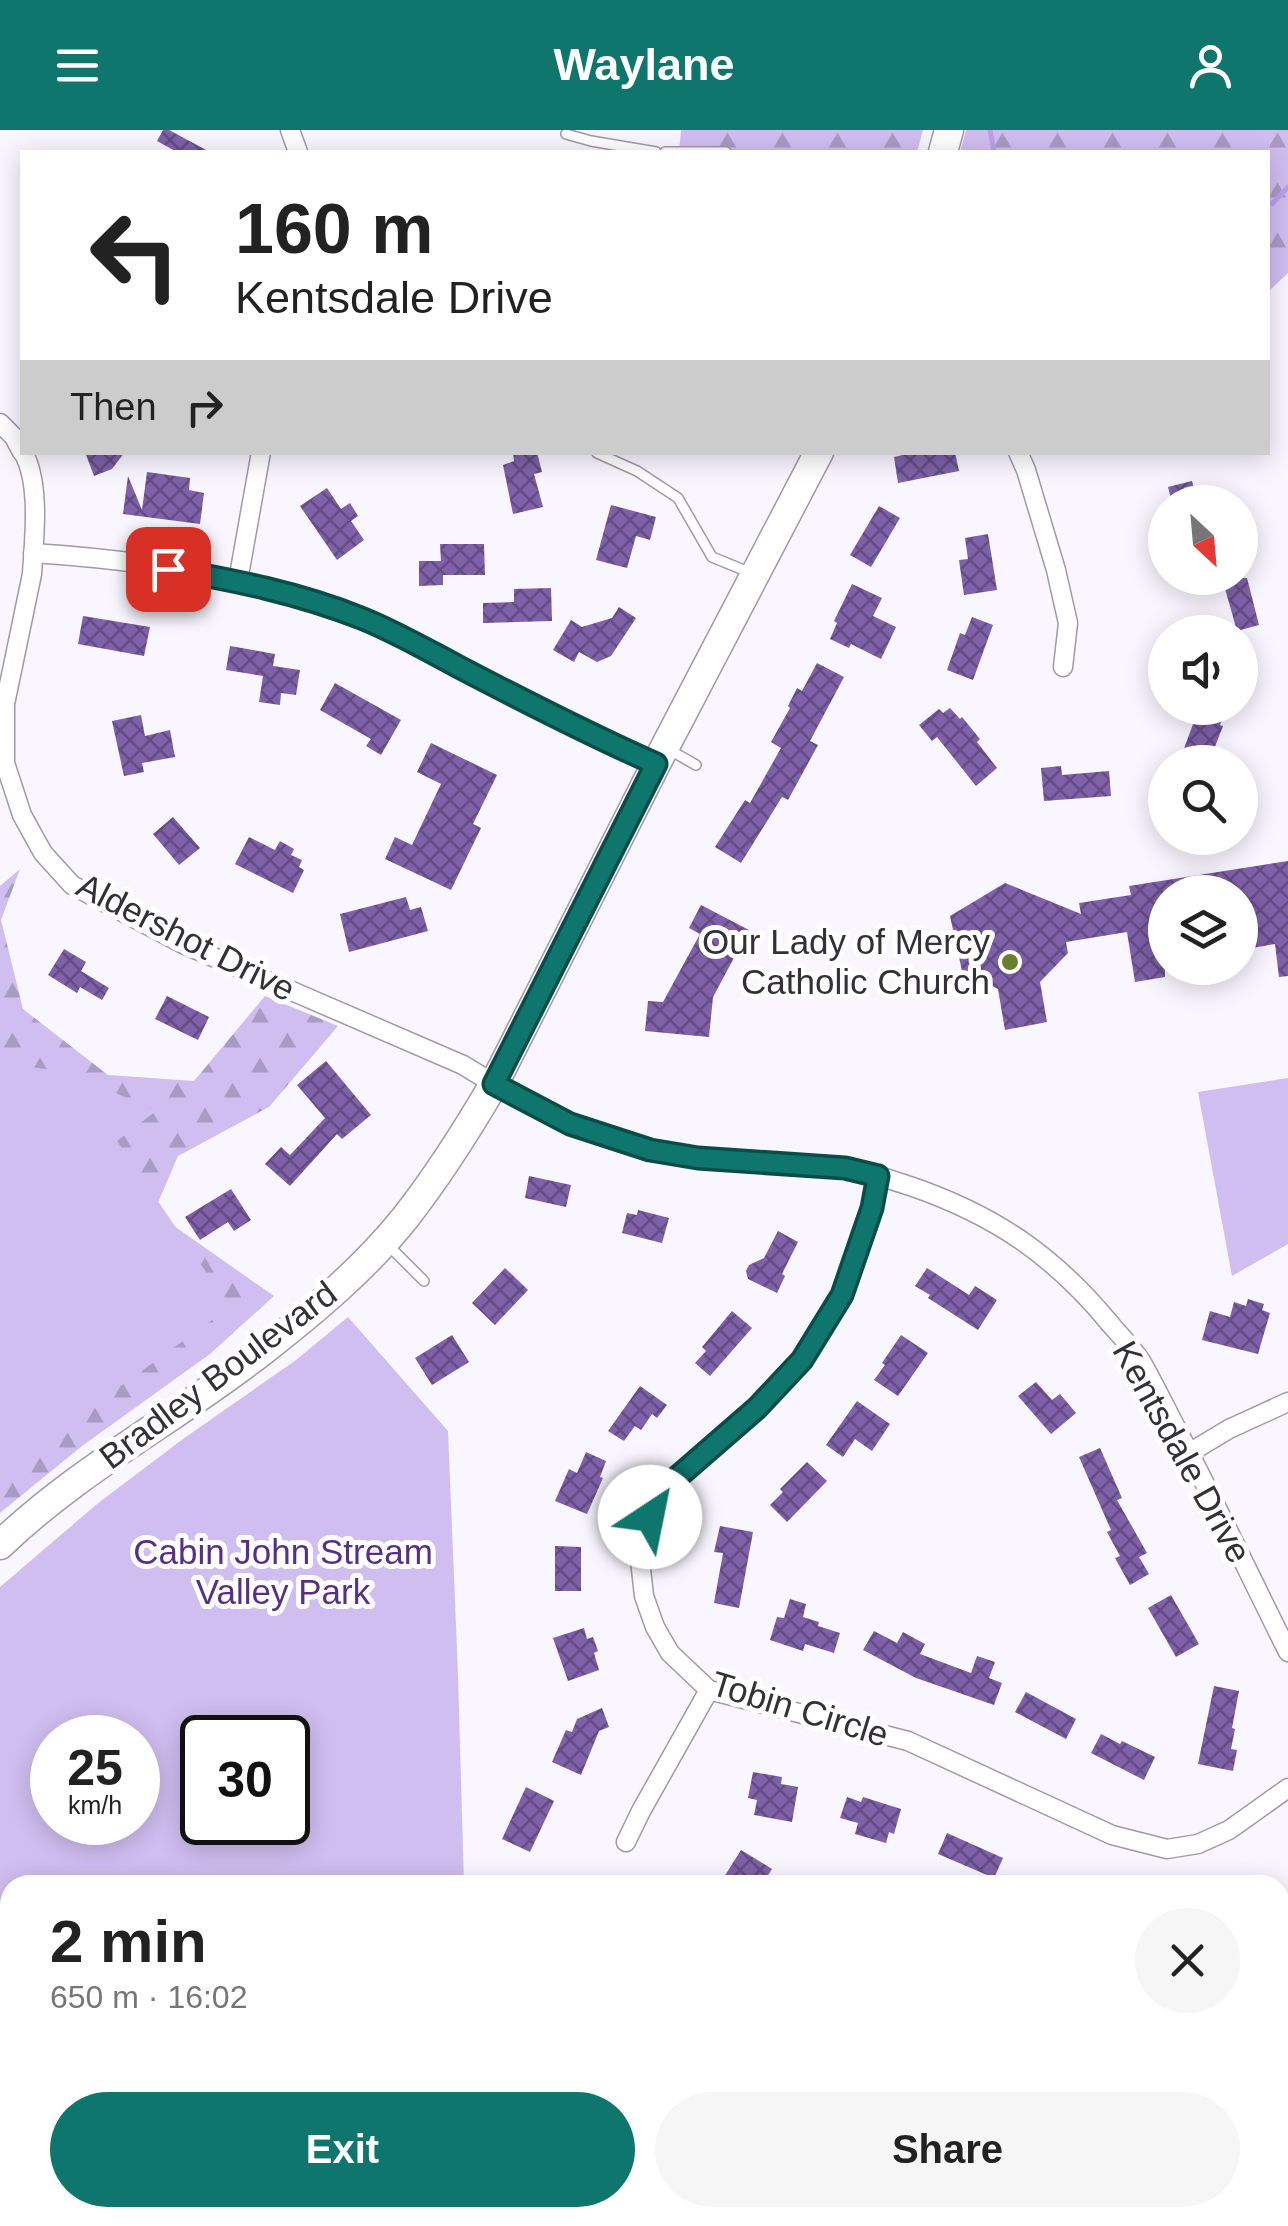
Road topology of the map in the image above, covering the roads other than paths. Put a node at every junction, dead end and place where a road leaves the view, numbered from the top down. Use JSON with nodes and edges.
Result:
{"nodes":[{"id":1,"x":566,"y":134,"type":"dead end"},
{"id":2,"x":644,"y":150,"type":"edge"},
{"id":3,"x":0,"y":423,"type":"edge"},
{"id":4,"x":20,"y":447,"type":"edge"},
{"id":5,"x":24,"y":455,"type":"edge"},
{"id":6,"x":260,"y":455,"type":"edge"},
{"id":7,"x":599,"y":455,"type":"edge"},
{"id":8,"x":817,"y":455,"type":"edge"},
{"id":9,"x":1019,"y":455,"type":"edge"},
{"id":10,"x":34,"y":552,"type":"junction"},
{"id":11,"x":754,"y":574,"type":"junction"},
{"id":12,"x":238,"y":581,"type":"junction"},
{"id":13,"x":1063,"y":666,"type":"dead end"},
{"id":14,"x":3,"y":735,"type":"edge"},
{"id":15,"x":660,"y":755,"type":"junction"},
{"id":16,"x":696,"y":765,"type":"dead end"},
{"id":17,"x":494,"y":1084,"type":"junction"},
{"id":18,"x":878,"y":1176,"type":"junction"},
{"id":19,"x":384,"y":1240,"type":"junction"},
{"id":20,"x":424,"y":1281,"type":"dead end"},
{"id":21,"x":1288,"y":1402,"type":"edge"},
{"id":22,"x":1189,"y":1453,"type":"junction"},
{"id":23,"x":0,"y":1545,"type":"edge"},
{"id":24,"x":1288,"y":1652,"type":"edge"},
{"id":25,"x":709,"y":1690,"type":"junction"},
{"id":26,"x":1288,"y":1788,"type":"edge"},
{"id":27,"x":626,"y":1842,"type":"dead end"}],
"edges":[{"from":1,"to":2,"type":"lane"},
{"from":3,"to":4,"type":"street","name":"Aldershot Drive"},
{"from":5,"to":10,"type":"street","name":"Aldershot Drive"},
{"from":6,"to":12,"type":"street"},
{"from":7,"to":11,"type":"lane"},
{"from":8,"to":11,"type":"main road","name":"Bradley Boulevard"},
{"from":9,"to":13,"type":"street"},
{"from":10,"to":12,"type":"street"},
{"from":10,"to":14,"type":"street","name":"Aldershot Drive"},
{"from":11,"to":15,"type":"main road","name":"Bradley Boulevard"},
{"from":12,"to":15,"type":"street"},
{"from":14,"to":17,"type":"street","name":"Aldershot Drive"},
{"from":15,"to":16,"type":"lane"},
{"from":15,"to":17,"type":"main road","name":"Bradley Boulevard"},
{"from":17,"to":18,"type":"street","name":"Kentsdale Drive"},
{"from":17,"to":19,"type":"main road","name":"Bradley Boulevard"},
{"from":18,"to":22,"type":"street","name":"Kentsdale Drive"},
{"from":18,"to":25,"type":"street","name":"Tobin Circle"},
{"from":19,"to":20,"type":"lane"},
{"from":19,"to":23,"type":"main road","name":"Bradley Boulevard"},
{"from":21,"to":22,"type":"street"},
{"from":22,"to":24,"type":"street","name":"Kentsdale Drive"},
{"from":25,"to":26,"type":"street","name":"Tobin Circle"},
{"from":25,"to":27,"type":"street"}]}
